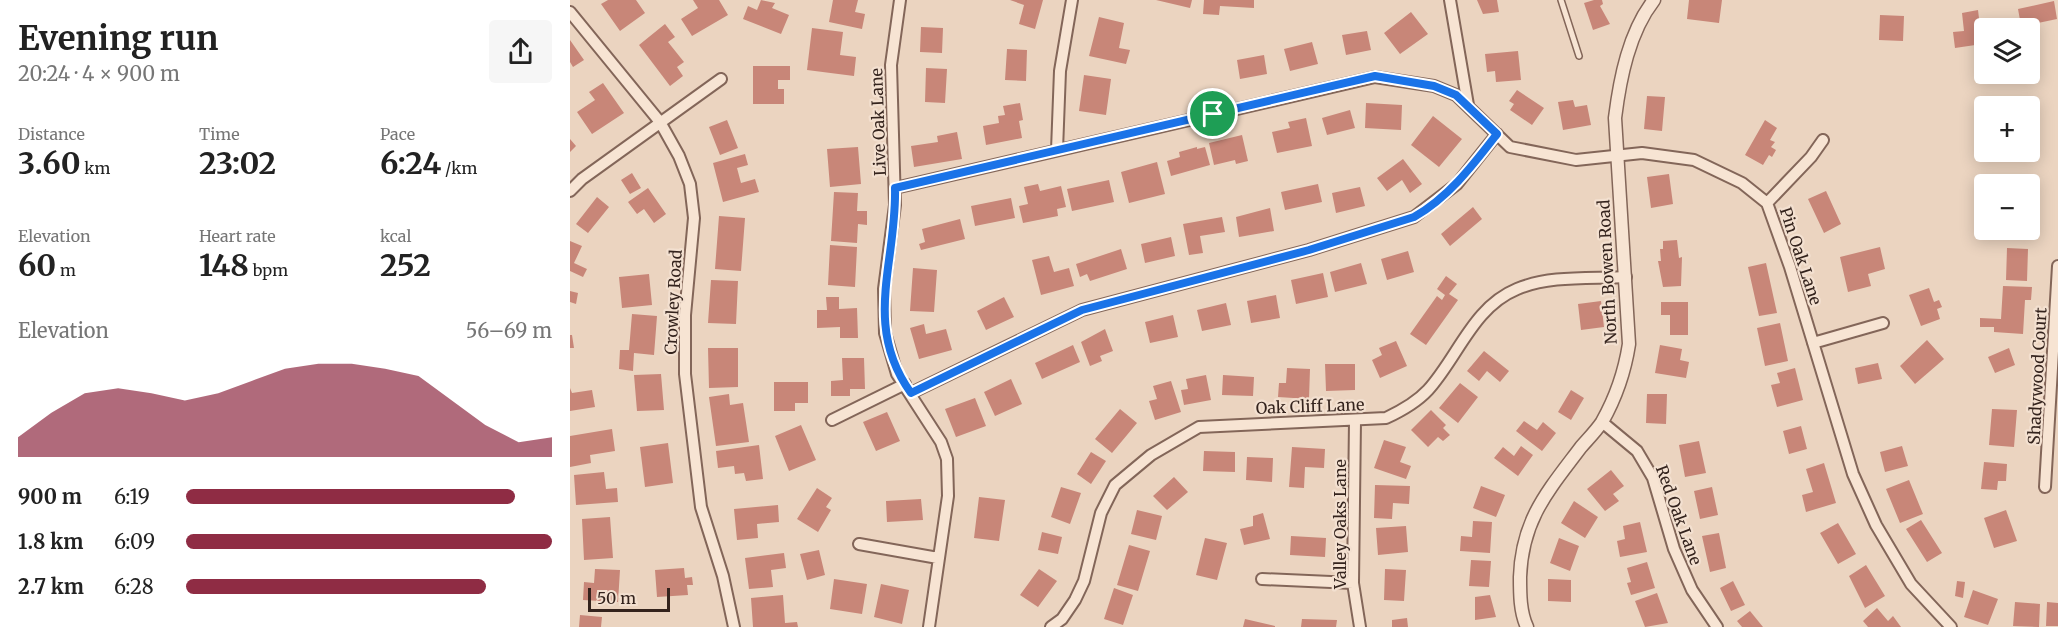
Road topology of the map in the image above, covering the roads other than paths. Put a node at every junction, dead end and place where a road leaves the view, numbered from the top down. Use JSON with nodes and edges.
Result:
{"nodes":[{"id":1,"x":900,"y":0,"type":"edge"},
{"id":2,"x":1072,"y":0,"type":"edge"},
{"id":3,"x":1450,"y":0,"type":"edge"},
{"id":4,"x":1561,"y":0,"type":"edge"},
{"id":5,"x":1654,"y":0,"type":"edge"},
{"id":6,"x":570,"y":12,"type":"edge"},
{"id":7,"x":1579,"y":56,"type":"dead end"},
{"id":8,"x":721,"y":79,"type":"dead end"},
{"id":9,"x":1468,"y":105,"type":"junction"},
{"id":10,"x":660,"y":122,"type":"junction"},
{"id":11,"x":1497,"y":134,"type":"junction"},
{"id":12,"x":1823,"y":140,"type":"dead end"},
{"id":13,"x":1057,"y":150,"type":"junction"},
{"id":14,"x":1616,"y":155,"type":"junction"},
{"id":15,"x":895,"y":188,"type":"junction"},
{"id":16,"x":570,"y":191,"type":"edge"},
{"id":17,"x":1767,"y":203,"type":"junction"},
{"id":18,"x":2058,"y":266,"type":"edge"},
{"id":19,"x":1626,"y":277,"type":"junction"},
{"id":20,"x":1883,"y":323,"type":"dead end"},
{"id":21,"x":2056,"y":338,"type":"edge"},
{"id":22,"x":1813,"y":343,"type":"junction"},
{"id":23,"x":904,"y":384,"type":"junction"},
{"id":24,"x":911,"y":393,"type":"junction"},
{"id":25,"x":832,"y":420,"type":"dead end"},
{"id":26,"x":1355,"y":421,"type":"junction"},
{"id":27,"x":1602,"y":422,"type":"junction"},
{"id":28,"x":2045,"y":487,"type":"dead end"},
{"id":29,"x":859,"y":544,"type":"dead end"},
{"id":30,"x":938,"y":558,"type":"junction"},
{"id":31,"x":1262,"y":579,"type":"dead end"},
{"id":32,"x":1353,"y":583,"type":"junction"},
{"id":33,"x":734,"y":627,"type":"edge"},
{"id":34,"x":929,"y":627,"type":"edge"},
{"id":35,"x":1051,"y":627,"type":"edge"},
{"id":36,"x":1360,"y":627,"type":"edge"},
{"id":37,"x":1527,"y":627,"type":"edge"},
{"id":38,"x":1717,"y":627,"type":"edge"},
{"id":39,"x":1951,"y":627,"type":"edge"}],
"edges":[{"from":1,"to":15,"type":"street","name":"Live Oak Lane"},
{"from":2,"to":13,"type":"street"},
{"from":3,"to":9,"type":"street"},
{"from":4,"to":7,"type":"lane"},
{"from":5,"to":14,"type":"street","name":"North Bowen Road"},
{"from":6,"to":10,"type":"street","name":"Crowley Road"},
{"from":8,"to":10,"type":"street"},
{"from":9,"to":11,"type":"street","name":"Pin Oak Lane"},
{"from":9,"to":13,"type":"street","name":"Pin Oak Lane"},
{"from":10,"to":16,"type":"street"},
{"from":10,"to":33,"type":"street","name":"Crowley Road"},
{"from":11,"to":14,"type":"street","name":"Pin Oak Lane"},
{"from":11,"to":24,"type":"street"},
{"from":12,"to":17,"type":"street"},
{"from":13,"to":15,"type":"street","name":"Pin Oak Lane"},
{"from":14,"to":17,"type":"street","name":"Pin Oak Lane"},
{"from":14,"to":19,"type":"street","name":"North Bowen Road"},
{"from":15,"to":23,"type":"street","name":"Live Oak Lane"},
{"from":17,"to":22,"type":"street","name":"Pin Oak Lane"},
{"from":18,"to":21,"type":"street","name":"Shadywood Court"},
{"from":19,"to":26,"type":"street","name":"Oak Cliff Lane"},
{"from":19,"to":27,"type":"street","name":"North Bowen Road"},
{"from":20,"to":22,"type":"street"},
{"from":21,"to":28,"type":"street","name":"Shadywood Court"},
{"from":22,"to":39,"type":"street","name":"Pin Oak Lane"},
{"from":23,"to":24,"type":"street","name":"Live Oak Lane"},
{"from":23,"to":25,"type":"street"},
{"from":24,"to":30,"type":"street","name":"Live Oak Lane"},
{"from":26,"to":32,"type":"street","name":"Valley Oaks Lane"},
{"from":26,"to":35,"type":"street","name":"Oak Cliff Lane"},
{"from":27,"to":37,"type":"street","name":"North Bowen Road"},
{"from":27,"to":38,"type":"street","name":"Red Oak Lane"},
{"from":29,"to":30,"type":"street"},
{"from":30,"to":34,"type":"street","name":"Live Oak Lane"},
{"from":31,"to":32,"type":"street"},
{"from":32,"to":36,"type":"street","name":"Valley Oaks Lane"}]}
